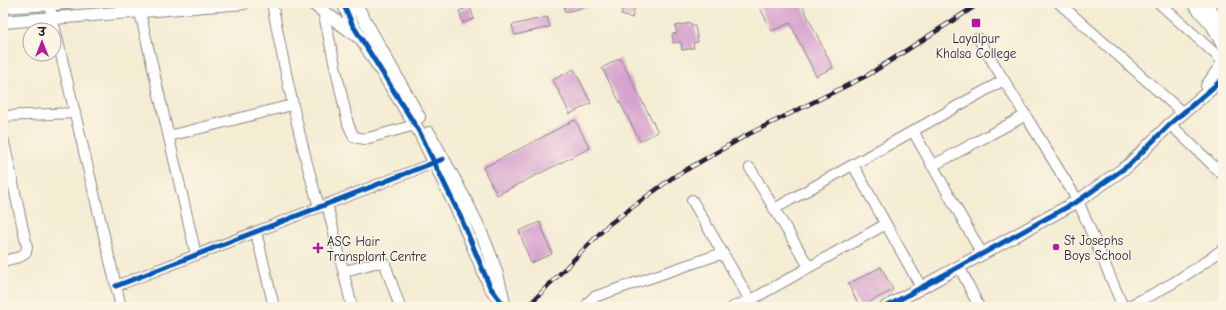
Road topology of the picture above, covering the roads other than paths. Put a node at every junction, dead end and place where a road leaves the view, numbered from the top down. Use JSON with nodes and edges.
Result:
{"nodes":[{"id":1,"x":68,"y":3,"type":"edge"},
{"id":2,"x":244,"y":3,"type":"edge"},
{"id":3,"x":272,"y":3,"type":"edge"},
{"id":4,"x":312,"y":3,"type":"edge"},
{"id":5,"x":342,"y":3,"type":"edge"},
{"id":6,"x":355,"y":3,"type":"edge"},
{"id":7,"x":1059,"y":3,"type":"edge"},
{"id":8,"x":1159,"y":3,"type":"edge"},
{"id":9,"x":1193,"y":3,"type":"edge"},
{"id":10,"x":1204,"y":3,"type":"edge"},
{"id":11,"x":26,"y":4,"type":"edge"},
{"id":12,"x":49,"y":4,"type":"junction"},
{"id":13,"x":3,"y":7,"type":"edge"},
{"id":14,"x":323,"y":10,"type":"junction"},
{"id":15,"x":140,"y":12,"type":"junction"},
{"id":16,"x":52,"y":19,"type":"junction"},
{"id":17,"x":3,"y":22,"type":"edge"},
{"id":18,"x":1223,"y":24,"type":"edge"},
{"id":19,"x":978,"y":38,"type":"dead end"},
{"id":20,"x":362,"y":39,"type":"junction"},
{"id":21,"x":1223,"y":46,"type":"edge"},
{"id":22,"x":1223,"y":62,"type":"edge"},
{"id":23,"x":1223,"y":79,"type":"edge"},
{"id":24,"x":1004,"y":80,"type":"junction"},
{"id":25,"x":1193,"y":104,"type":"junction"},
{"id":26,"x":292,"y":105,"type":"junction"},
{"id":27,"x":75,"y":113,"type":"junction"},
{"id":28,"x":1183,"y":113,"type":"junction"},
{"id":29,"x":1026,"y":115,"type":"junction"},
{"id":30,"x":3,"y":116,"type":"edge"},
{"id":31,"x":1170,"y":124,"type":"junction"},
{"id":32,"x":415,"y":125,"type":"junction"},
{"id":33,"x":912,"y":131,"type":"junction"},
{"id":34,"x":169,"y":136,"type":"junction"},
{"id":35,"x":3,"y":138,"type":"edge"},
{"id":36,"x":439,"y":161,"type":"junction"},
{"id":37,"x":853,"y":165,"type":"junction"},
{"id":38,"x":932,"y":166,"type":"junction"},
{"id":39,"x":750,"y":168,"type":"dead end"},
{"id":40,"x":1223,"y":175,"type":"edge"},
{"id":41,"x":8,"y":181,"type":"edge"},
{"id":42,"x":692,"y":200,"type":"dead end"},
{"id":43,"x":1078,"y":201,"type":"junction"},
{"id":44,"x":323,"y":205,"type":"junction"},
{"id":45,"x":774,"y":210,"type":"junction"},
{"id":46,"x":886,"y":224,"type":"junction"},
{"id":47,"x":256,"y":232,"type":"junction"},
{"id":48,"x":1223,"y":249,"type":"edge"},
{"id":49,"x":723,"y":253,"type":"junction"},
{"id":50,"x":982,"y":254,"type":"junction"},
{"id":51,"x":196,"y":255,"type":"junction"},
{"id":52,"x":3,"y":261,"type":"edge"},
{"id":53,"x":809,"y":267,"type":"junction"},
{"id":54,"x":960,"y":268,"type":"junction"},
{"id":55,"x":345,"y":271,"type":"junction"},
{"id":56,"x":116,"y":286,"type":"junction"},
{"id":57,"x":921,"y":287,"type":"junction"},
{"id":58,"x":904,"y":302,"type":"edge"},
{"id":59,"x":752,"y":304,"type":"edge"},
{"id":60,"x":271,"y":306,"type":"edge"},
{"id":61,"x":504,"y":306,"type":"edge"},
{"id":62,"x":121,"y":307,"type":"edge"},
{"id":63,"x":352,"y":307,"type":"edge"},
{"id":64,"x":400,"y":307,"type":"edge"},
{"id":65,"x":588,"y":307,"type":"edge"},
{"id":66,"x":733,"y":307,"type":"edge"},
{"id":67,"x":886,"y":307,"type":"edge"},
{"id":68,"x":979,"y":307,"type":"edge"},
{"id":69,"x":1123,"y":307,"type":"edge"},
{"id":70,"x":1127,"y":307,"type":"edge"}],
"edges":[{"from":1,"to":12,"type":"street"},
{"from":2,"to":15,"type":"street"},
{"from":3,"to":26,"type":"street"},
{"from":4,"to":14,"type":"street"},
{"from":5,"to":20,"type":"street"},
{"from":6,"to":36,"type":"street"},
{"from":7,"to":28,"type":"street"},
{"from":8,"to":22,"type":"street"},
{"from":9,"to":21,"type":"street"},
{"from":10,"to":18,"type":"street"},
{"from":11,"to":12,"type":"street"},
{"from":11,"to":13,"type":"street"},
{"from":12,"to":16,"type":"street"},
{"from":14,"to":20,"type":"street"},
{"from":14,"to":32,"type":"street"},
{"from":15,"to":16,"type":"street"},
{"from":15,"to":34,"type":"street"},
{"from":16,"to":17,"type":"street"},
{"from":16,"to":27,"type":"street"},
{"from":19,"to":24,"type":"street"},
{"from":20,"to":32,"type":"street"},
{"from":22,"to":25,"type":"street"},
{"from":23,"to":25,"type":"street"},
{"from":24,"to":29,"type":"street"},
{"from":24,"to":33,"type":"street"},
{"from":25,"to":28,"type":"street"},
{"from":26,"to":34,"type":"street"},
{"from":26,"to":44,"type":"street"},
{"from":27,"to":30,"type":"street"},
{"from":27,"to":56,"type":"street"},
{"from":28,"to":31,"type":"street"},
{"from":29,"to":38,"type":"street"},
{"from":29,"to":43,"type":"street"},
{"from":31,"to":40,"type":"street"},
{"from":31,"to":43,"type":"street"},
{"from":32,"to":36,"type":"street"},
{"from":33,"to":37,"type":"street"},
{"from":33,"to":38,"type":"street"},
{"from":34,"to":51,"type":"street"},
{"from":35,"to":41,"type":"street"},
{"from":36,"to":44,"type":"street"},
{"from":36,"to":61,"type":"street"},
{"from":37,"to":45,"type":"street"},
{"from":37,"to":46,"type":"street"},
{"from":38,"to":50,"type":"street"},
{"from":39,"to":45,"type":"street"},
{"from":41,"to":52,"type":"street"},
{"from":42,"to":49,"type":"street"},
{"from":43,"to":50,"type":"street"},
{"from":43,"to":69,"type":"street"},
{"from":44,"to":47,"type":"street"},
{"from":44,"to":55,"type":"street"},
{"from":45,"to":53,"type":"street"},
{"from":46,"to":53,"type":"street"},
{"from":46,"to":57,"type":"street"},
{"from":47,"to":51,"type":"street"},
{"from":47,"to":60,"type":"street"},
{"from":48,"to":70,"type":"street"},
{"from":49,"to":59,"type":"street"},
{"from":49,"to":65,"type":"street"},
{"from":50,"to":54,"type":"street"},
{"from":51,"to":56,"type":"street"},
{"from":53,"to":59,"type":"street"},
{"from":54,"to":57,"type":"street"},
{"from":54,"to":68,"type":"street"},
{"from":55,"to":63,"type":"street"},
{"from":55,"to":64,"type":"street"},
{"from":56,"to":62,"type":"street"},
{"from":57,"to":58,"type":"street"},
{"from":58,"to":67,"type":"street"},
{"from":59,"to":66,"type":"street"}]}
